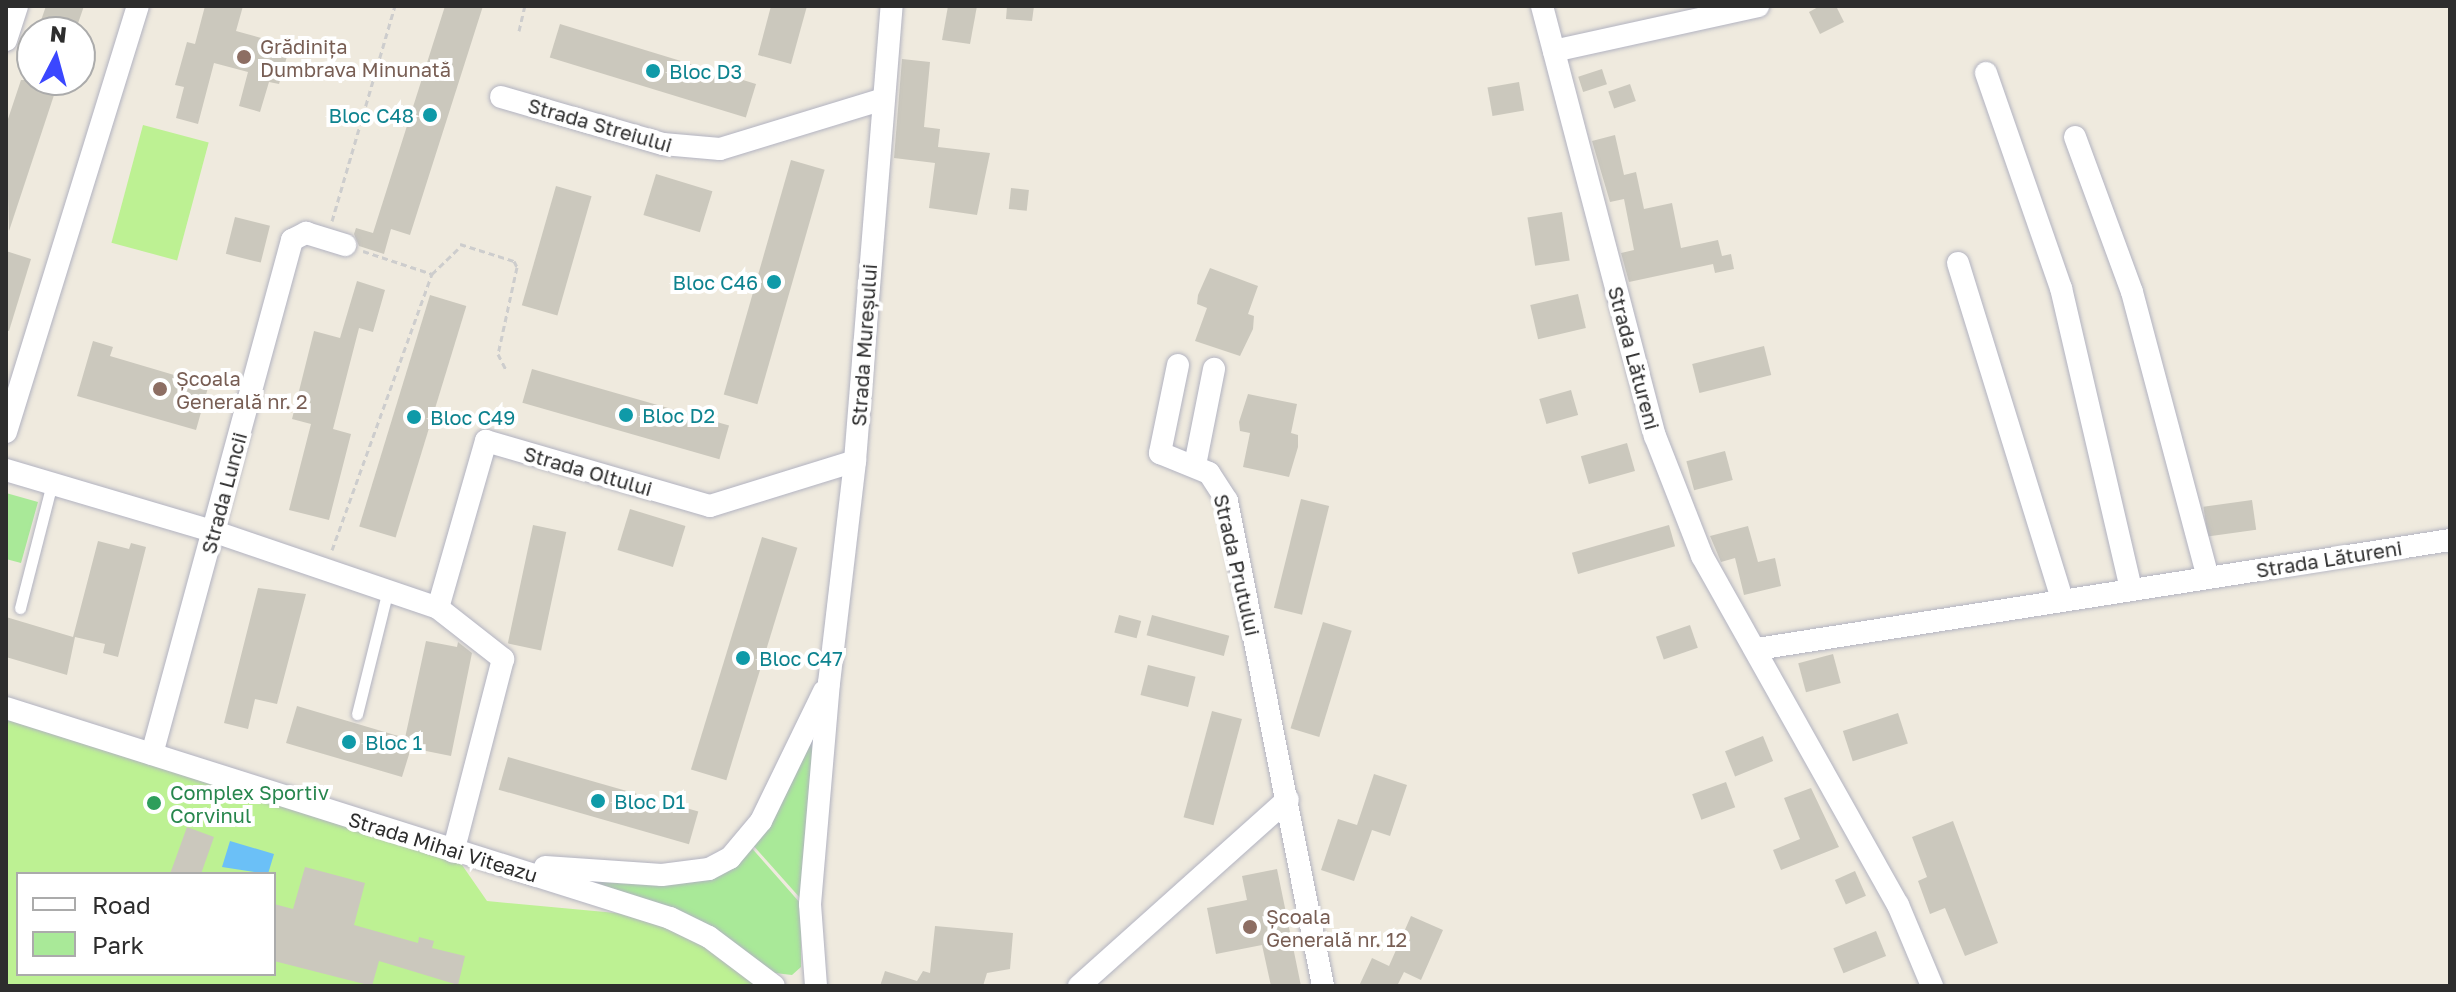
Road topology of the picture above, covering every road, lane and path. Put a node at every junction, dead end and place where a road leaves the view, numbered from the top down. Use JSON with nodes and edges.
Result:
{"nodes":[{"id":1,"x":17,"y":6,"type":"edge"},
{"id":2,"x":138,"y":6,"type":"edge"},
{"id":3,"x":395,"y":6,"type":"edge"},
{"id":4,"x":525,"y":6,"type":"edge"},
{"id":5,"x":892,"y":6,"type":"edge"},
{"id":6,"x":1542,"y":6,"type":"edge"},
{"id":7,"x":1758,"y":6,"type":"edge"},
{"id":8,"x":519,"y":31,"type":"dead end"},
{"id":9,"x":6,"y":40,"type":"edge"},
{"id":10,"x":1554,"y":51,"type":"junction"},
{"id":11,"x":1986,"y":73,"type":"dead end"},
{"id":12,"x":501,"y":97,"type":"dead end"},
{"id":13,"x":884,"y":99,"type":"junction"},
{"id":14,"x":2075,"y":137,"type":"dead end"},
{"id":15,"x":336,"y":242,"type":"junction"},
{"id":16,"x":1958,"y":263,"type":"dead end"},
{"id":17,"x":432,"y":274,"type":"junction"},
{"id":18,"x":1178,"y":365,"type":"dead end"},
{"id":19,"x":1214,"y":369,"type":"dead end"},
{"id":20,"x":506,"y":370,"type":"dead end"},
{"id":21,"x":6,"y":432,"type":"edge"},
{"id":22,"x":855,"y":461,"type":"junction"},
{"id":23,"x":1195,"y":465,"type":"junction"},
{"id":24,"x":6,"y":470,"type":"edge"},
{"id":25,"x":52,"y":483,"type":"junction"},
{"id":26,"x":215,"y":532,"type":"junction"},
{"id":27,"x":2450,"y":540,"type":"edge"},
{"id":28,"x":326,"y":569,"type":"junction"},
{"id":29,"x":2208,"y":577,"type":"junction"},
{"id":30,"x":2131,"y":588,"type":"junction"},
{"id":31,"x":388,"y":590,"type":"junction"},
{"id":32,"x":2062,"y":599,"type":"junction"},
{"id":33,"x":20,"y":608,"type":"dead end"},
{"id":34,"x":438,"y":608,"type":"junction"},
{"id":35,"x":1757,"y":649,"type":"junction"},
{"id":36,"x":829,"y":683,"type":"junction"},
{"id":37,"x":6,"y":708,"type":"edge"},
{"id":38,"x":357,"y":714,"type":"dead end"},
{"id":39,"x":152,"y":754,"type":"junction"},
{"id":40,"x":1288,"y":799,"type":"junction"},
{"id":41,"x":453,"y":852,"type":"junction"},
{"id":42,"x":492,"y":860,"type":"junction"},
{"id":43,"x":774,"y":986,"type":"edge"},
{"id":44,"x":816,"y":986,"type":"edge"},
{"id":45,"x":1079,"y":986,"type":"edge"},
{"id":46,"x":1323,"y":986,"type":"edge"},
{"id":47,"x":1932,"y":986,"type":"edge"}],
"edges":[{"from":1,"to":9,"type":"street"},
{"from":2,"to":21,"type":"street"},
{"from":3,"to":15,"type":"path"},
{"from":4,"to":8,"type":"path"},
{"from":5,"to":13,"type":"street","name":"Strada Mureșului"},
{"from":6,"to":10,"type":"street","name":"Strada Lătureni"},
{"from":7,"to":10,"type":"street"},
{"from":10,"to":35,"type":"street","name":"Strada Lătureni"},
{"from":11,"to":30,"type":"street"},
{"from":12,"to":13,"type":"street","name":"Strada Streiului"},
{"from":13,"to":22,"type":"street","name":"Strada Mureșului"},
{"from":14,"to":29,"type":"street"},
{"from":15,"to":17,"type":"path"},
{"from":15,"to":26,"type":"street","name":"Strada Luncii"},
{"from":16,"to":32,"type":"street"},
{"from":17,"to":20,"type":"path"},
{"from":17,"to":28,"type":"path"},
{"from":18,"to":23,"type":"street","name":"Strada Prutului"},
{"from":19,"to":23,"type":"street"},
{"from":22,"to":34,"type":"street","name":"Strada Oltului"},
{"from":22,"to":36,"type":"street","name":"Strada Mureșului"},
{"from":23,"to":40,"type":"street","name":"Strada Prutului"},
{"from":24,"to":25,"type":"street"},
{"from":25,"to":26,"type":"street"},
{"from":25,"to":33,"type":"lane"},
{"from":26,"to":28,"type":"street"},
{"from":26,"to":39,"type":"street","name":"Strada Luncii"},
{"from":27,"to":29,"type":"street","name":"Strada Lătureni"},
{"from":28,"to":31,"type":"street"},
{"from":29,"to":30,"type":"street","name":"Strada Lătureni"},
{"from":30,"to":32,"type":"street","name":"Strada Lătureni"},
{"from":31,"to":34,"type":"street"},
{"from":31,"to":38,"type":"lane"},
{"from":32,"to":35,"type":"street","name":"Strada Lătureni"},
{"from":34,"to":41,"type":"street"},
{"from":35,"to":47,"type":"street","name":"Strada Lătureni"},
{"from":36,"to":42,"type":"street","name":"Strada Mureșului"},
{"from":36,"to":44,"type":"street","name":"Strada Mureșului"},
{"from":37,"to":39,"type":"street","name":"Strada Mihai Viteazu"},
{"from":39,"to":41,"type":"street","name":"Strada Mihai Viteazu"},
{"from":40,"to":45,"type":"street"},
{"from":40,"to":46,"type":"street","name":"Strada Prutului"},
{"from":41,"to":42,"type":"street","name":"Strada Mihai Viteazu"},
{"from":42,"to":43,"type":"street","name":"Strada Mihai Viteazu"}]}
